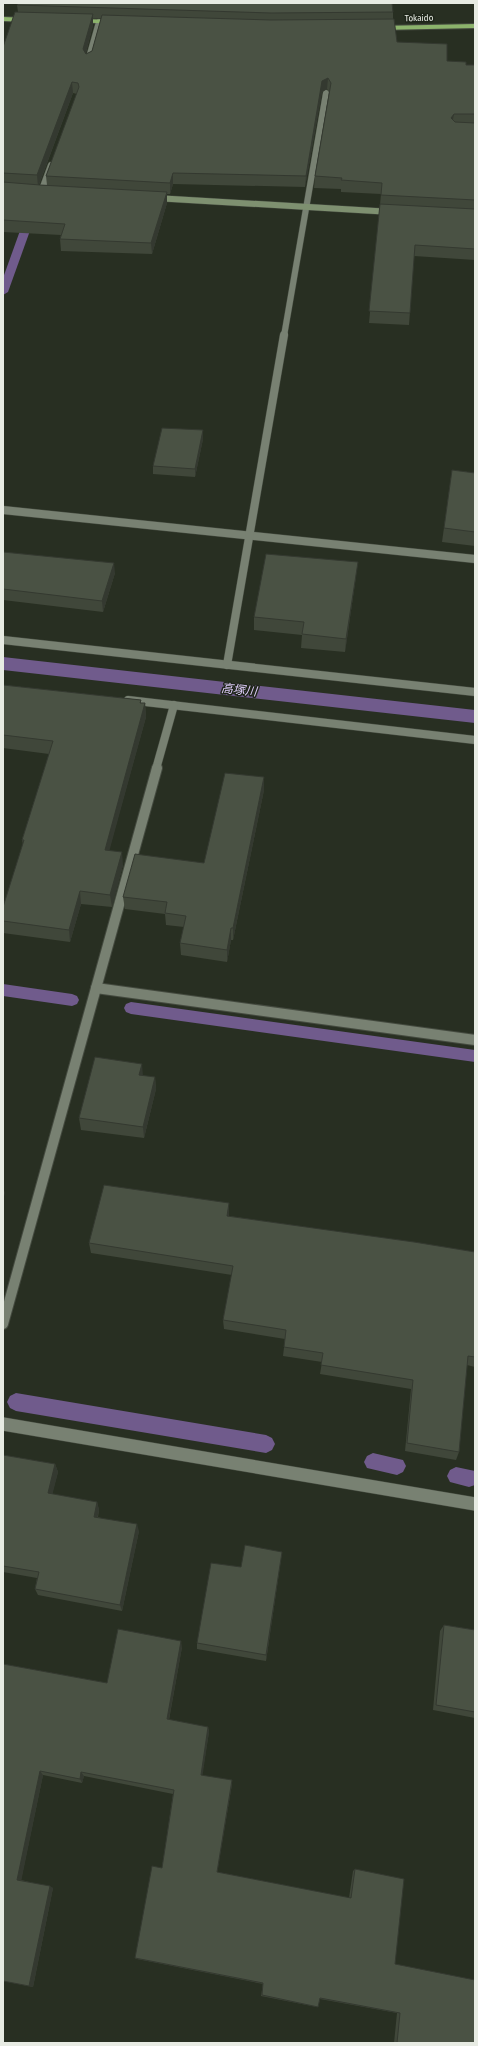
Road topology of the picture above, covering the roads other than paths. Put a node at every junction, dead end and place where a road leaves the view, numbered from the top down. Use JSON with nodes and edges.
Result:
{"nodes":[{"id":1,"x":3,"y":19,"type":"edge"},
{"id":2,"x":35,"y":20,"type":"edge"},
{"id":3,"x":67,"y":21,"type":"edge"},
{"id":4,"x":99,"y":22,"type":"junction"},
{"id":5,"x":122,"y":23,"type":"edge"},
{"id":6,"x":475,"y":26,"type":"edge"},
{"id":7,"x":370,"y":28,"type":"edge"},
{"id":8,"x":88,"y":61,"type":"edge"},
{"id":9,"x":326,"y":93,"type":"edge"},
{"id":10,"x":55,"y":155,"type":"edge"},
{"id":11,"x":33,"y":191,"type":"edge"},
{"id":12,"x":41,"y":192,"type":"junction"},
{"id":13,"x":49,"y":192,"type":"edge"},
{"id":14,"x":150,"y":198,"type":"edge"},
{"id":15,"x":306,"y":207,"type":"junction"},
{"id":16,"x":398,"y":212,"type":"edge"},
{"id":17,"x":3,"y":510,"type":"edge"},
{"id":18,"x":250,"y":535,"type":"junction"},
{"id":19,"x":475,"y":559,"type":"edge"},
{"id":20,"x":3,"y":640,"type":"edge"},
{"id":21,"x":227,"y":665,"type":"junction"},
{"id":22,"x":475,"y":692,"type":"edge"},
{"id":23,"x":119,"y":699,"type":"edge"},
{"id":24,"x":174,"y":705,"type":"junction"},
{"id":25,"x":475,"y":740,"type":"edge"},
{"id":26,"x":96,"y":988,"type":"junction"},
{"id":27,"x":475,"y":1040,"type":"edge"},
{"id":28,"x":3,"y":1324,"type":"edge"},
{"id":29,"x":3,"y":1424,"type":"edge"},
{"id":30,"x":475,"y":1504,"type":"edge"}],
"edges":[{"from":1,"to":2,"type":"highway"},
{"from":3,"to":4,"type":"highway"},
{"from":4,"to":5,"type":"highway"},
{"from":4,"to":8,"type":"street"},
{"from":6,"to":7,"type":"highway","name":"Tokaido"},
{"from":9,"to":15,"type":"street"},
{"from":10,"to":12,"type":"street"},
{"from":11,"to":12,"type":"street"},
{"from":12,"to":13,"type":"street"},
{"from":14,"to":15,"type":"street"},
{"from":15,"to":16,"type":"street"},
{"from":15,"to":18,"type":"street"},
{"from":17,"to":18,"type":"street"},
{"from":18,"to":19,"type":"street"},
{"from":18,"to":21,"type":"street"},
{"from":20,"to":21,"type":"street"},
{"from":21,"to":22,"type":"street"},
{"from":23,"to":24,"type":"street"},
{"from":24,"to":25,"type":"street"},
{"from":24,"to":26,"type":"street"},
{"from":26,"to":27,"type":"street"},
{"from":26,"to":28,"type":"street"},
{"from":29,"to":30,"type":"street"}]}
